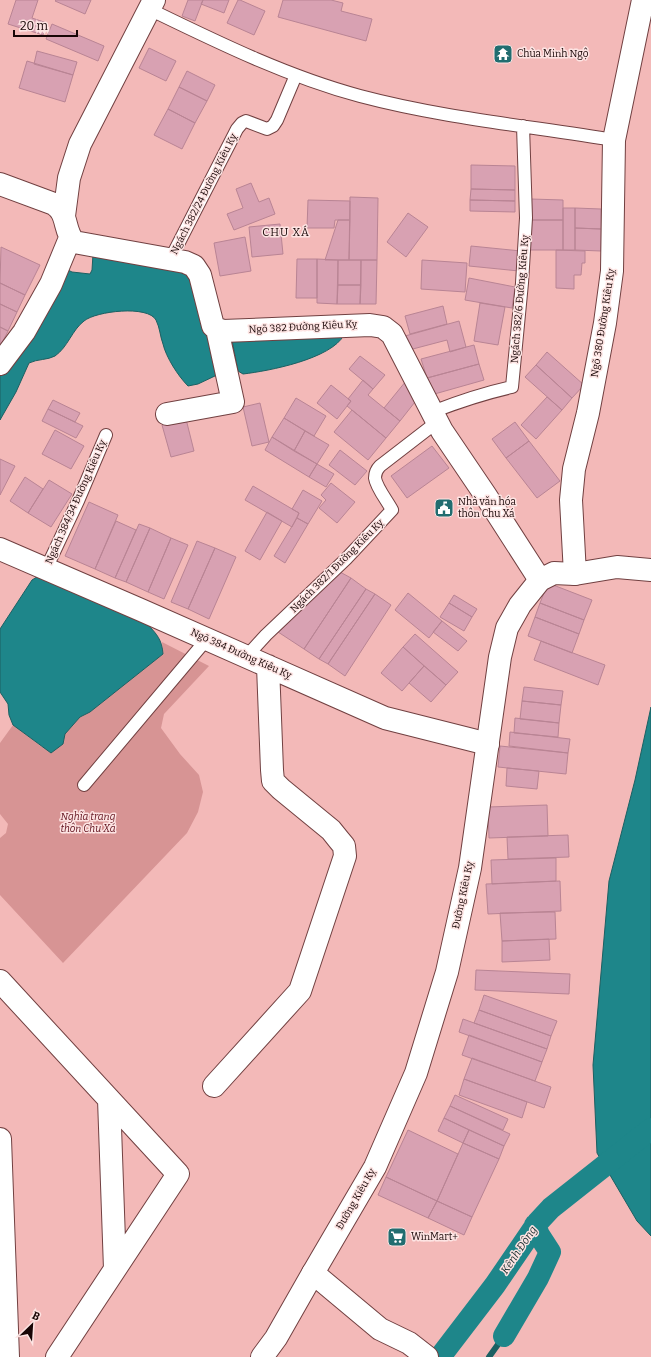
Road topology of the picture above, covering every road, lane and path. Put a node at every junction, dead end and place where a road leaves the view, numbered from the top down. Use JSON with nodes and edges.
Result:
{"nodes":[{"id":1,"x":643,"y":0,"type":"edge"},
{"id":2,"x":151,"y":5,"type":"edge"},
{"id":3,"x":296,"y":75,"type":"junction"},
{"id":4,"x":523,"y":126,"type":"junction"},
{"id":5,"x":614,"y":140,"type":"junction"},
{"id":6,"x":0,"y":184,"type":"edge"},
{"id":7,"x":64,"y":216,"type":"junction"},
{"id":8,"x":70,"y":238,"type":"junction"},
{"id":9,"x":170,"y":260,"type":"junction"},
{"id":10,"x":217,"y":329,"type":"junction"},
{"id":11,"x":0,"y":364,"type":"edge"},
{"id":12,"x":167,"y":414,"type":"dead end"},
{"id":13,"x":435,"y":417,"type":"junction"},
{"id":14,"x":106,"y":435,"type":"dead end"},
{"id":15,"x":0,"y":549,"type":"edge"},
{"id":16,"x":46,"y":569,"type":"junction"},
{"id":17,"x":651,"y":570,"type":"edge"},
{"id":18,"x":575,"y":574,"type":"junction"},
{"id":19,"x":540,"y":580,"type":"junction"},
{"id":20,"x":207,"y":639,"type":"junction"},
{"id":21,"x":246,"y":657,"type":"junction"},
{"id":22,"x":268,"y":666,"type":"junction"},
{"id":23,"x":488,"y":744,"type":"junction"},
{"id":24,"x":84,"y":784,"type":"dead end"},
{"id":25,"x":0,"y":981,"type":"edge"},
{"id":26,"x":214,"y":1086,"type":"dead end"},
{"id":27,"x":109,"y":1099,"type":"junction"},
{"id":28,"x":0,"y":1139,"type":"edge"},
{"id":29,"x":115,"y":1269,"type":"junction"},
{"id":30,"x":313,"y":1273,"type":"junction"},
{"id":31,"x":8,"y":1357,"type":"edge"},
{"id":32,"x":57,"y":1357,"type":"edge"},
{"id":33,"x":262,"y":1357,"type":"edge"},
{"id":34,"x":426,"y":1357,"type":"edge"}],
"edges":[{"from":1,"to":5,"type":"street","name":"Ngõ 380 Đường Kiêu Kỵ"},
{"from":2,"to":3,"type":"lane"},
{"from":2,"to":7,"type":"street"},
{"from":3,"to":4,"type":"lane"},
{"from":3,"to":9,"type":"lane","name":"Ngách 382/24 Đường Kiêu Kỵ"},
{"from":4,"to":5,"type":"lane"},
{"from":4,"to":13,"type":"lane","name":"Ngách 382/6 Đường Kiêu Kỵ"},
{"from":5,"to":18,"type":"street","name":"Ngõ 380 Đường Kiêu Kỵ"},
{"from":6,"to":7,"type":"street"},
{"from":7,"to":8,"type":"street"},
{"from":8,"to":9,"type":"street"},
{"from":8,"to":11,"type":"street"},
{"from":9,"to":10,"type":"street"},
{"from":10,"to":12,"type":"street"},
{"from":10,"to":13,"type":"street","name":"Ngõ 382 Đường Kiêu Kỵ"},
{"from":13,"to":19,"type":"street","name":"Ngõ 382 Đường Kiêu Kỵ"},
{"from":13,"to":21,"type":"lane","name":"Ngách 382/1 Đường Kiêu Kỵ"},
{"from":14,"to":16,"type":"lane","name":"Ngách 384/34 Đường Kiêu Kỵ"},
{"from":15,"to":16,"type":"street","name":"Ngõ 384 Đường Kiêu Kỵ"},
{"from":16,"to":20,"type":"street","name":"Ngõ 384 Đường Kiêu Kỵ"},
{"from":17,"to":18,"type":"street"},
{"from":18,"to":19,"type":"street"},
{"from":19,"to":23,"type":"street","name":"Đường Kiêu Kỵ"},
{"from":20,"to":21,"type":"street","name":"Ngõ 384 Đường Kiêu Kỵ"},
{"from":20,"to":24,"type":"lane"},
{"from":21,"to":22,"type":"street","name":"Ngõ 384 Đường Kiêu Kỵ"},
{"from":22,"to":23,"type":"street","name":"Ngõ 384 Đường Kiêu Kỵ"},
{"from":22,"to":26,"type":"street"},
{"from":23,"to":30,"type":"street","name":"Đường Kiêu Kỵ"},
{"from":25,"to":27,"type":"street"},
{"from":27,"to":29,"type":"street"},
{"from":27,"to":29,"type":"street"},
{"from":28,"to":31,"type":"street"},
{"from":29,"to":32,"type":"street"},
{"from":30,"to":33,"type":"street","name":"Đường Kiêu Kỵ"},
{"from":30,"to":34,"type":"street"}]}
